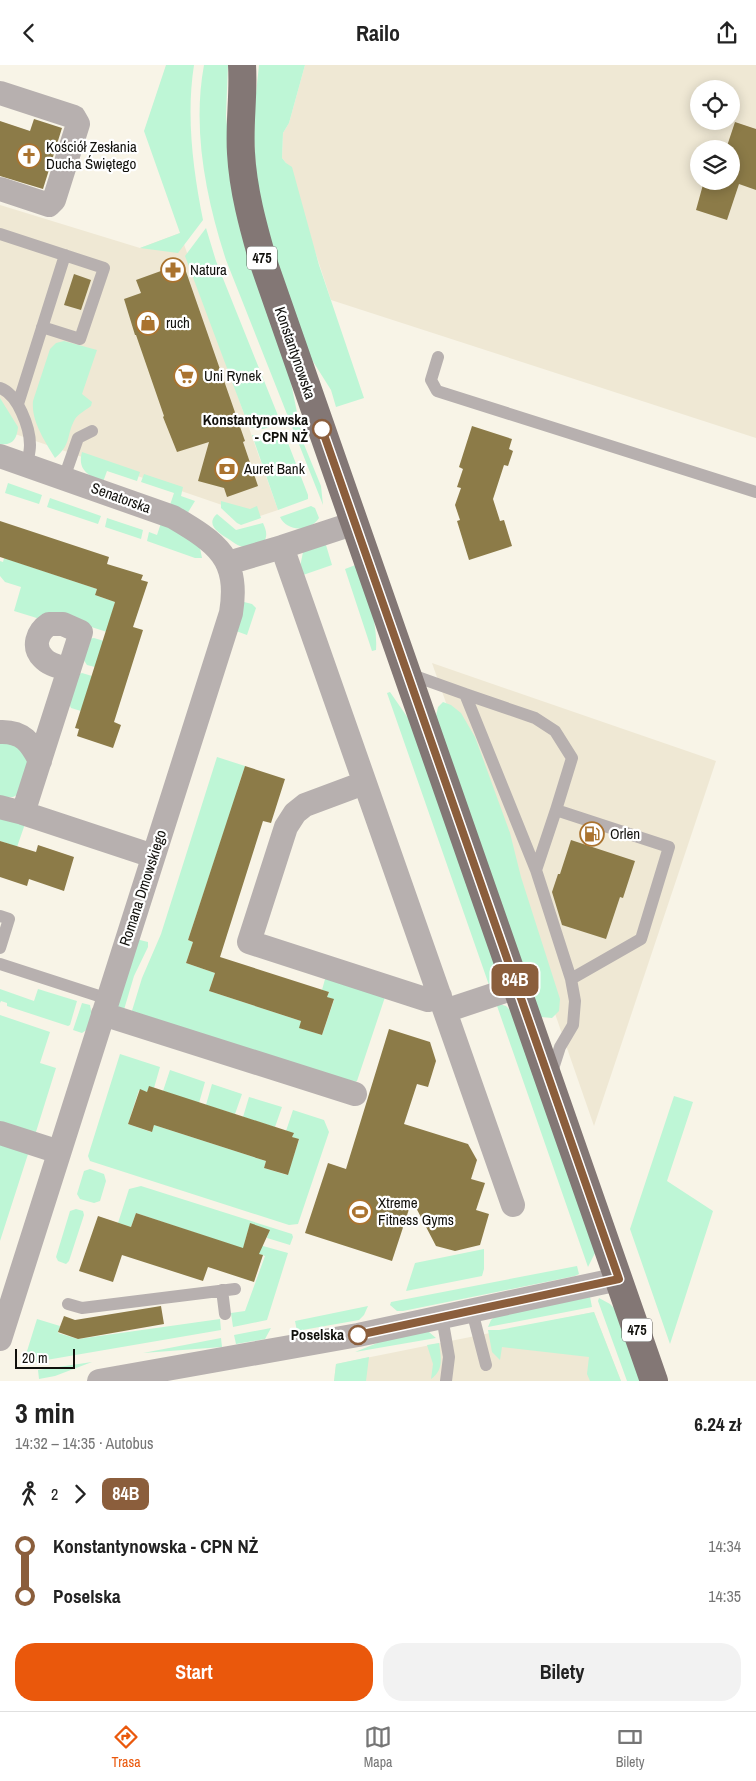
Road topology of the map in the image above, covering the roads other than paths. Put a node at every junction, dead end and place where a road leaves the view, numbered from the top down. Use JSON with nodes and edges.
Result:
{"nodes":[{"id":1,"x":244,"y":70,"type":"edge"},
{"id":2,"x":0,"y":93,"type":"edge"},
{"id":3,"x":0,"y":189,"type":"edge"},
{"id":4,"x":0,"y":233,"type":"edge"},
{"id":5,"x":65,"y":255,"type":"junction"},
{"id":6,"x":42,"y":327,"type":"junction"},
{"id":7,"x":438,"y":357,"type":"dead end"},
{"id":8,"x":0,"y":389,"type":"edge"},
{"id":9,"x":18,"y":404,"type":"junction"},
{"id":10,"x":92,"y":431,"type":"dead end"},
{"id":11,"x":0,"y":456,"type":"edge"},
{"id":12,"x":28,"y":465,"type":"junction"},
{"id":13,"x":64,"y":477,"type":"junction"},
{"id":14,"x":756,"y":492,"type":"edge"},
{"id":15,"x":355,"y":523,"type":"junction"},
{"id":16,"x":282,"y":547,"type":"junction"},
{"id":17,"x":228,"y":563,"type":"junction"},
{"id":18,"x":69,"y":670,"type":"dead end"},
{"id":19,"x":407,"y":673,"type":"junction"},
{"id":20,"x":465,"y":694,"type":"junction"},
{"id":21,"x":0,"y":733,"type":"edge"},
{"id":22,"x":40,"y":761,"type":"junction"},
{"id":23,"x":364,"y":783,"type":"junction"},
{"id":24,"x":0,"y":807,"type":"edge"},
{"id":25,"x":556,"y":811,"type":"junction"},
{"id":26,"x":23,"y":813,"type":"junction"},
{"id":27,"x":153,"y":857,"type":"junction"},
{"id":28,"x":536,"y":870,"type":"junction"},
{"id":29,"x":0,"y":916,"type":"edge"},
{"id":30,"x":0,"y":947,"type":"edge"},
{"id":31,"x":0,"y":964,"type":"edge"},
{"id":32,"x":571,"y":979,"type":"junction"},
{"id":33,"x":517,"y":987,"type":"junction"},
{"id":34,"x":442,"y":1004,"type":"junction"},
{"id":35,"x":105,"y":1006,"type":"junction"},
{"id":36,"x":550,"y":1079,"type":"junction"},
{"id":37,"x":355,"y":1094,"type":"dead end"},
{"id":38,"x":0,"y":1133,"type":"edge"},
{"id":39,"x":59,"y":1152,"type":"junction"},
{"id":40,"x":513,"y":1205,"type":"dead end"},
{"id":41,"x":619,"y":1279,"type":"junction"},
{"id":42,"x":235,"y":1289,"type":"dead end"},
{"id":43,"x":222,"y":1290,"type":"junction"},
{"id":44,"x":68,"y":1303,"type":"dead end"},
{"id":45,"x":472,"y":1311,"type":"junction"},
{"id":46,"x":225,"y":1314,"type":"dead end"},
{"id":47,"x":442,"y":1317,"type":"junction"},
{"id":48,"x":0,"y":1339,"type":"edge"},
{"id":49,"x":486,"y":1365,"type":"dead end"},
{"id":50,"x":99,"y":1381,"type":"edge"},
{"id":51,"x":446,"y":1381,"type":"edge"},
{"id":52,"x":654,"y":1381,"type":"edge"}],
"edges":[{"from":1,"to":15,"type":"main road","name":"Konstantynowska","number":"475"},
{"from":2,"to":3,"type":"street"},
{"from":4,"to":5,"type":"lane"},
{"from":5,"to":6,"type":"lane"},
{"from":5,"to":6,"type":"lane"},
{"from":6,"to":9,"type":"lane"},
{"from":7,"to":14,"type":"lane"},
{"from":8,"to":9,"type":"lane"},
{"from":9,"to":12,"type":"lane"},
{"from":10,"to":13,"type":"lane"},
{"from":11,"to":12,"type":"street","name":"Senatorska"},
{"from":12,"to":13,"type":"street","name":"Senatorska"},
{"from":13,"to":17,"type":"street","name":"Senatorska"},
{"from":15,"to":16,"type":"street"},
{"from":15,"to":19,"type":"main road","name":"Konstantynowska","number":"475"},
{"from":16,"to":17,"type":"street"},
{"from":16,"to":23,"type":"street"},
{"from":17,"to":27,"type":"street","name":"Romana Dmowskiego"},
{"from":18,"to":22,"type":"street"},
{"from":19,"to":20,"type":"lane"},
{"from":19,"to":33,"type":"main road","name":"Konstantynowska","number":"475"},
{"from":20,"to":25,"type":"lane"},
{"from":20,"to":28,"type":"lane"},
{"from":21,"to":22,"type":"street"},
{"from":22,"to":26,"type":"street"},
{"from":23,"to":34,"type":"street"},
{"from":23,"to":34,"type":"street"},
{"from":24,"to":26,"type":"street"},
{"from":25,"to":28,"type":"lane"},
{"from":25,"to":32,"type":"lane"},
{"from":26,"to":27,"type":"street"},
{"from":27,"to":35,"type":"street","name":"Romana Dmowskiego"},
{"from":28,"to":32,"type":"lane"},
{"from":29,"to":30,"type":"lane"},
{"from":31,"to":35,"type":"lane"},
{"from":32,"to":36,"type":"lane"},
{"from":33,"to":34,"type":"street"},
{"from":33,"to":36,"type":"main road","name":"Konstantynowska","number":"475"},
{"from":34,"to":40,"type":"street"},
{"from":35,"to":37,"type":"street"},
{"from":35,"to":39,"type":"street","name":"Romana Dmowskiego"},
{"from":36,"to":41,"type":"main road","name":"Konstantynowska","number":"475"},
{"from":38,"to":39,"type":"street"},
{"from":39,"to":48,"type":"street","name":"Romana Dmowskiego"},
{"from":41,"to":45,"type":"street"},
{"from":41,"to":52,"type":"main road","name":"Konstantynowska","number":"475"},
{"from":42,"to":43,"type":"lane"},
{"from":43,"to":44,"type":"lane"},
{"from":43,"to":46,"type":"lane"},
{"from":45,"to":47,"type":"street"},
{"from":45,"to":49,"type":"lane"},
{"from":47,"to":50,"type":"street"},
{"from":47,"to":51,"type":"lane"}]}
